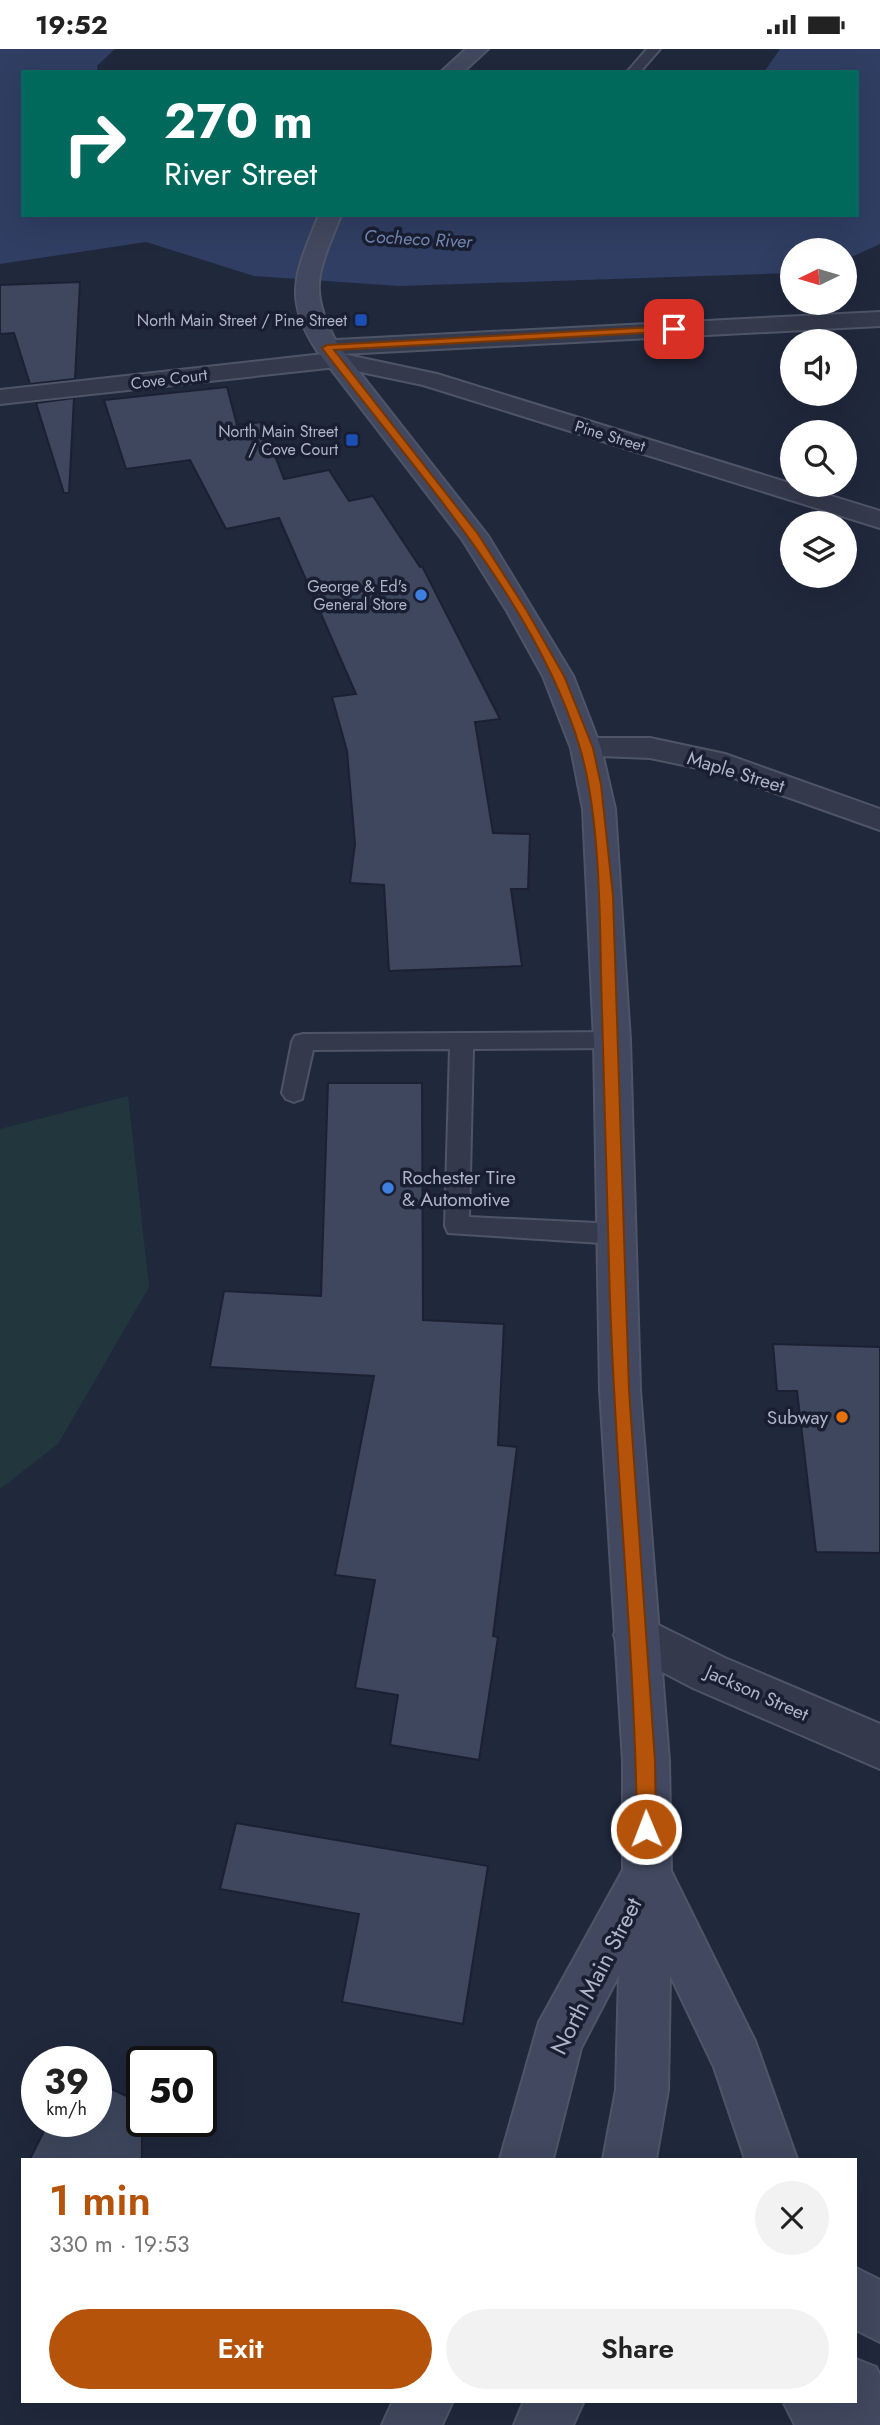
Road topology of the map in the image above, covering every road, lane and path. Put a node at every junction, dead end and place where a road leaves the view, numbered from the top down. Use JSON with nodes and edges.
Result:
{"nodes":[{"id":1,"x":478,"y":49,"type":"edge"},
{"id":2,"x":654,"y":49,"type":"edge"},
{"id":3,"x":453,"y":70,"type":"edge"},
{"id":4,"x":635,"y":70,"type":"edge"},
{"id":5,"x":329,"y":217,"type":"edge"},
{"id":6,"x":880,"y":319,"type":"edge"},
{"id":7,"x":332,"y":354,"type":"junction"},
{"id":8,"x":0,"y":397,"type":"edge"},
{"id":9,"x":880,"y":520,"type":"edge"},
{"id":10,"x":586,"y":748,"type":"junction"},
{"id":11,"x":880,"y":820,"type":"edge"},
{"id":12,"x":612,"y":1040,"type":"junction"},
{"id":13,"x":462,"y":1041,"type":"junction"},
{"id":14,"x":295,"y":1093,"type":"dead end"},
{"id":15,"x":617,"y":1234,"type":"junction"},
{"id":16,"x":636,"y":1635,"type":"junction"},
{"id":17,"x":880,"y":1747,"type":"edge"},
{"id":18,"x":647,"y":1875,"type":"junction"},
{"id":19,"x":527,"y":2158,"type":"edge"},
{"id":20,"x":629,"y":2158,"type":"edge"},
{"id":21,"x":771,"y":2158,"type":"edge"},
{"id":22,"x":857,"y":2297,"type":"edge"},
{"id":23,"x":880,"y":2315,"type":"edge"},
{"id":24,"x":857,"y":2390,"type":"edge"},
{"id":25,"x":423,"y":2403,"type":"edge"},
{"id":26,"x":554,"y":2403,"type":"edge"},
{"id":27,"x":814,"y":2403,"type":"edge"},
{"id":28,"x":411,"y":2425,"type":"edge"},
{"id":29,"x":543,"y":2425,"type":"edge"},
{"id":30,"x":835,"y":2425,"type":"edge"},
{"id":31,"x":870,"y":2425,"type":"edge"}],
"edges":[{"from":1,"to":3,"type":"main road"},
{"from":2,"to":4,"type":"lane"},
{"from":5,"to":7,"type":"main road","name":"North Main Street"},
{"from":6,"to":7,"type":"street"},
{"from":7,"to":8,"type":"street","name":"Cove Court"},
{"from":7,"to":9,"type":"street","name":"Pine Street"},
{"from":7,"to":10,"type":"main road","name":"North Main Street"},
{"from":10,"to":11,"type":"street","name":"Maple Street"},
{"from":10,"to":12,"type":"main road","name":"North Main Street"},
{"from":12,"to":13,"type":"lane"},
{"from":12,"to":15,"type":"main road","name":"North Main Street"},
{"from":13,"to":14,"type":"lane"},
{"from":13,"to":15,"type":"lane"},
{"from":15,"to":16,"type":"main road","name":"North Main Street"},
{"from":16,"to":17,"type":"street","name":"Jackson Street"},
{"from":16,"to":18,"type":"main road","name":"North Main Street"},
{"from":18,"to":19,"type":"main road","name":"North Main Street"},
{"from":18,"to":20,"type":"main road","name":"North Main Street"},
{"from":18,"to":21,"type":"main road","name":"North Main Street"},
{"from":22,"to":23,"type":"main road"},
{"from":24,"to":31,"type":"main road"},
{"from":25,"to":28,"type":"main road"},
{"from":26,"to":29,"type":"main road"},
{"from":27,"to":30,"type":"main road"}]}
